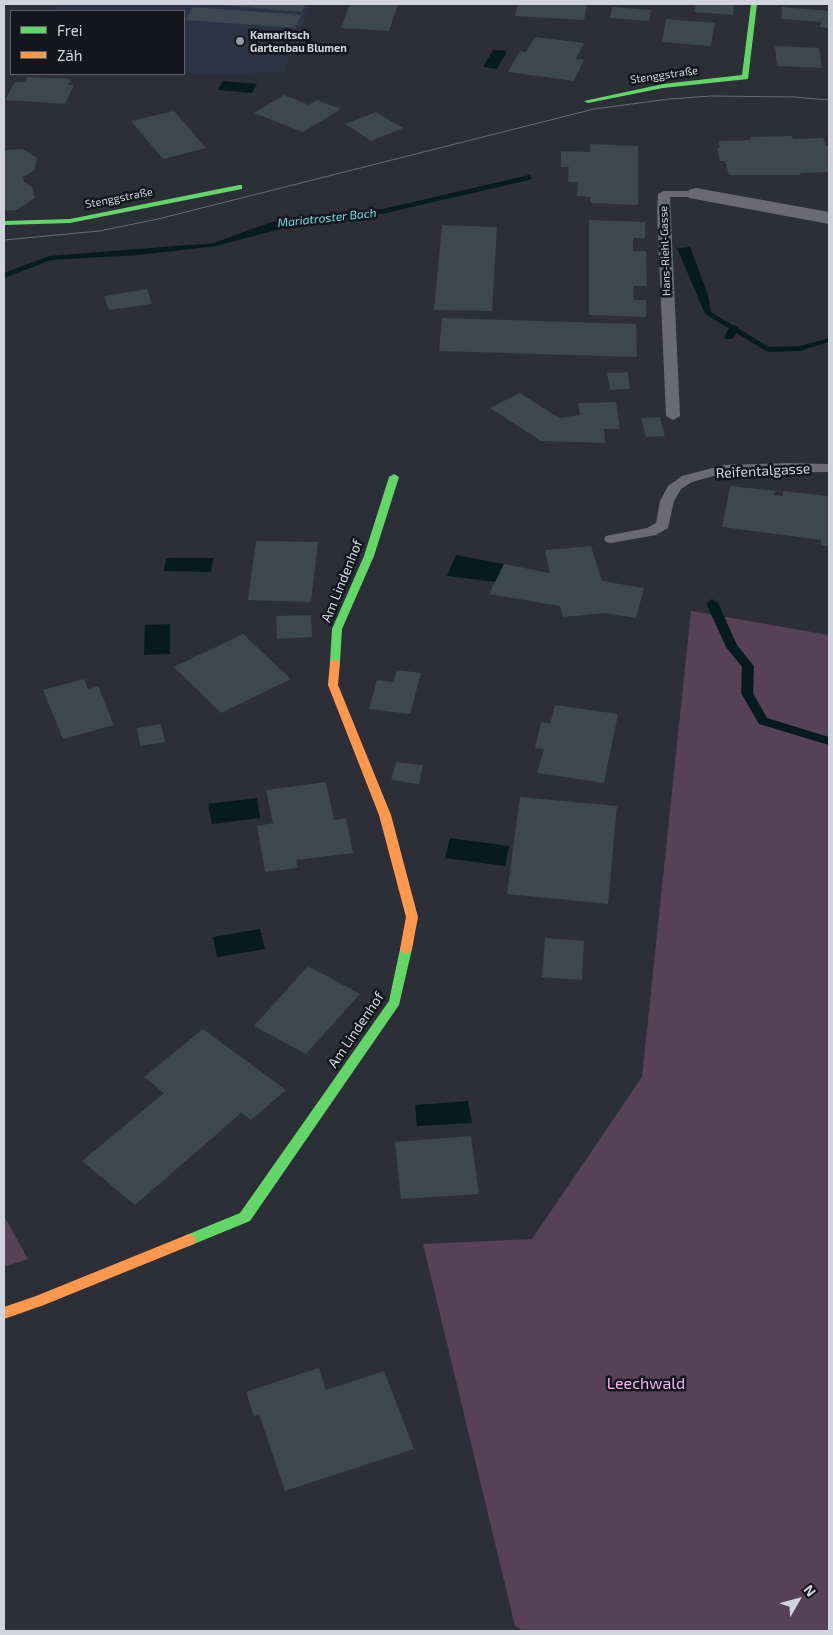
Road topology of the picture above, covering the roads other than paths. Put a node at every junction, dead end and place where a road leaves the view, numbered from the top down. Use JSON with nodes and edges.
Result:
{"nodes":[{"id":1,"x":754,"y":4,"type":"edge"},
{"id":2,"x":588,"y":101,"type":"dead end"},
{"id":3,"x":239,"y":187,"type":"dead end"},
{"id":4,"x":696,"y":194,"type":"joint"},
{"id":5,"x":829,"y":218,"type":"edge"},
{"id":6,"x":4,"y":223,"type":"edge"},
{"id":7,"x":673,"y":416,"type":"dead end"},
{"id":8,"x":829,"y":468,"type":"edge"},
{"id":9,"x":394,"y":476,"type":"dead end"},
{"id":10,"x":611,"y":539,"type":"dead end"},
{"id":11,"x":4,"y":1313,"type":"edge"}],
"edges":[{"from":1,"to":2,"type":"street","name":"Stenggstraße"},
{"from":3,"to":6,"type":"street","name":"Stenggstraße"},
{"from":4,"to":5,"type":"street","name":"Hans-Riehl-Gasse"},
{"from":4,"to":7,"type":"lane","name":"Hans-Riehl-Gasse"},
{"from":8,"to":10,"type":"lane","name":"Reifentalgasse"},
{"from":9,"to":11,"type":"street","name":"Am Lindenhof"}]}
